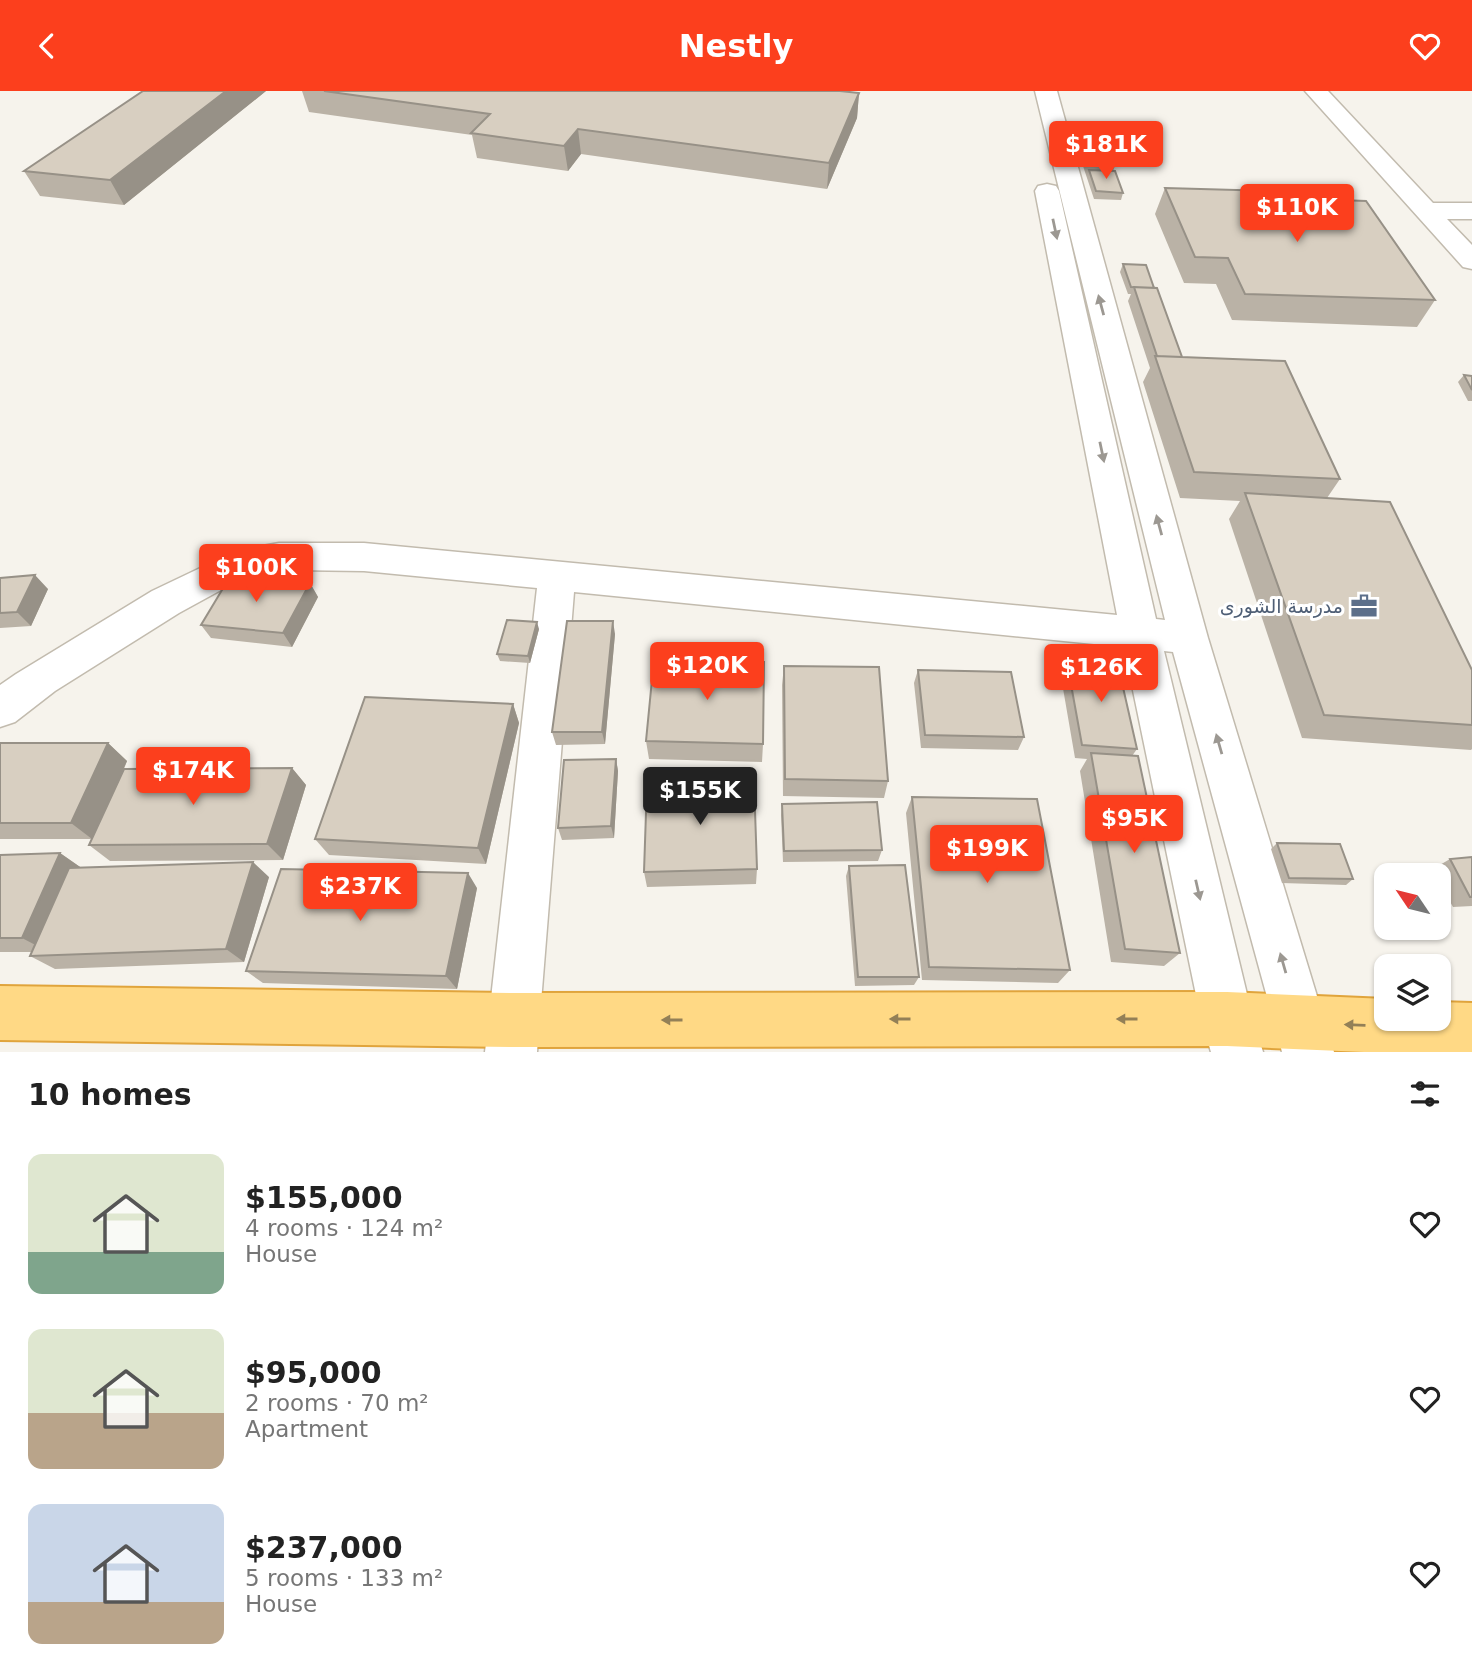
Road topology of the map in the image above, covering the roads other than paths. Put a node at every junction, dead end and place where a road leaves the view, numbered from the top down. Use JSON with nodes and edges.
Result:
{"nodes":[{"id":1,"x":1024,"y":91,"type":"edge"},
{"id":2,"x":1046,"y":91,"type":"edge"},
{"id":3,"x":1316,"y":91,"type":"edge"},
{"id":4,"x":1049,"y":146,"type":"junction"},
{"id":5,"x":1426,"y":211,"type":"junction"},
{"id":6,"x":1472,"y":211,"type":"edge"},
{"id":7,"x":1472,"y":261,"type":"edge"},
{"id":8,"x":557,"y":577,"type":"junction"},
{"id":9,"x":1140,"y":632,"type":"junction"},
{"id":10,"x":1189,"y":638,"type":"junction"},
{"id":11,"x":0,"y":709,"type":"edge"},
{"id":12,"x":0,"y":1013,"type":"edge"},
{"id":13,"x":1472,"y":1030,"type":"edge"},
{"id":14,"x":513,"y":1036,"type":"edge"},
{"id":15,"x":1232,"y":1036,"type":"edge"},
{"id":16,"x":1304,"y":1038,"type":"edge"}],
"edges":[{"from":1,"to":4,"type":"street"},
{"from":2,"to":4,"type":"street"},
{"from":3,"to":5,"type":"street"},
{"from":4,"to":9,"type":"street","one_way":true},
{"from":10,"to":4,"type":"street","one_way":true},
{"from":5,"to":6,"type":"street"},
{"from":5,"to":7,"type":"street"},
{"from":8,"to":9,"type":"street"},
{"from":8,"to":11,"type":"street"},
{"from":8,"to":14,"type":"street"},
{"from":9,"to":10,"type":"street"},
{"from":9,"to":15,"type":"street","one_way":true},
{"from":16,"to":10,"type":"street","one_way":true},
{"from":12,"to":14,"type":"highway"},
{"from":13,"to":16,"type":"highway","one_way":true},
{"from":15,"to":14,"type":"highway","one_way":true},
{"from":15,"to":16,"type":"highway"}]}
